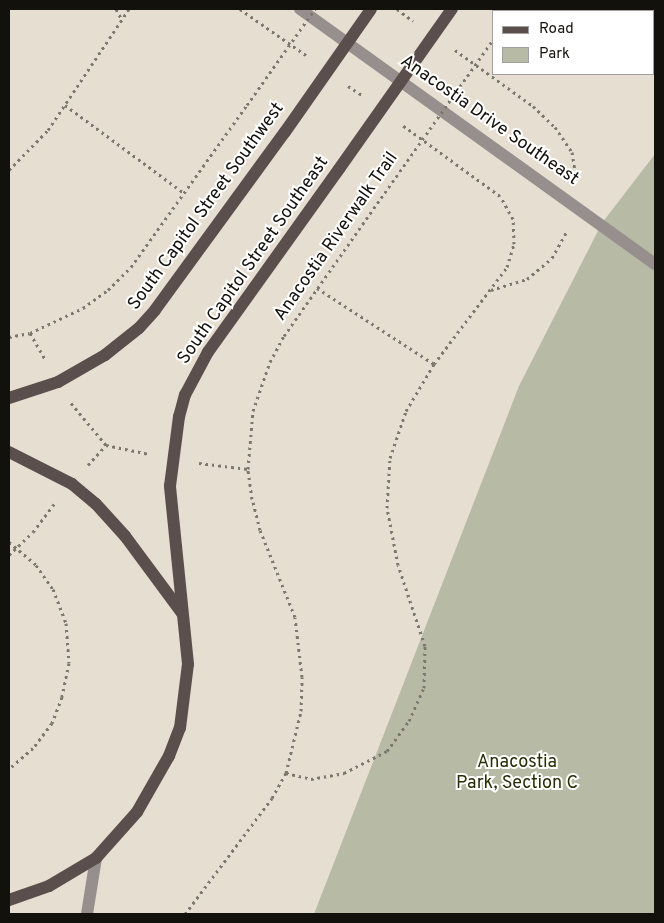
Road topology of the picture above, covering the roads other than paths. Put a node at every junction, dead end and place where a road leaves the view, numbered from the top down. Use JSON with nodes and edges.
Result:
{"nodes":[{"id":1,"x":300,"y":9,"type":"edge"},
{"id":2,"x":371,"y":9,"type":"edge"},
{"id":3,"x":452,"y":9,"type":"edge"},
{"id":4,"x":655,"y":264,"type":"edge"},
{"id":5,"x":9,"y":398,"type":"edge"},
{"id":6,"x":9,"y":452,"type":"edge"},
{"id":7,"x":182,"y":612,"type":"junction"},
{"id":8,"x":96,"y":858,"type":"junction"},
{"id":9,"x":9,"y":900,"type":"edge"},
{"id":10,"x":87,"y":914,"type":"edge"}],
"edges":[{"from":1,"to":4,"type":"street","name":"Anacostia Drive Southeast"},
{"from":2,"to":5,"type":"main road","name":"South Capitol Street Southwest","bridge":true},
{"from":3,"to":7,"type":"main road","name":"South Capitol Street Southeast","bridge":true},
{"from":6,"to":7,"type":"main road"},
{"from":7,"to":8,"type":"main road","name":"South Capitol Street Southeast"},
{"from":8,"to":9,"type":"main road","name":"South Capitol Street Southeast"},
{"from":8,"to":10,"type":"street"}]}
